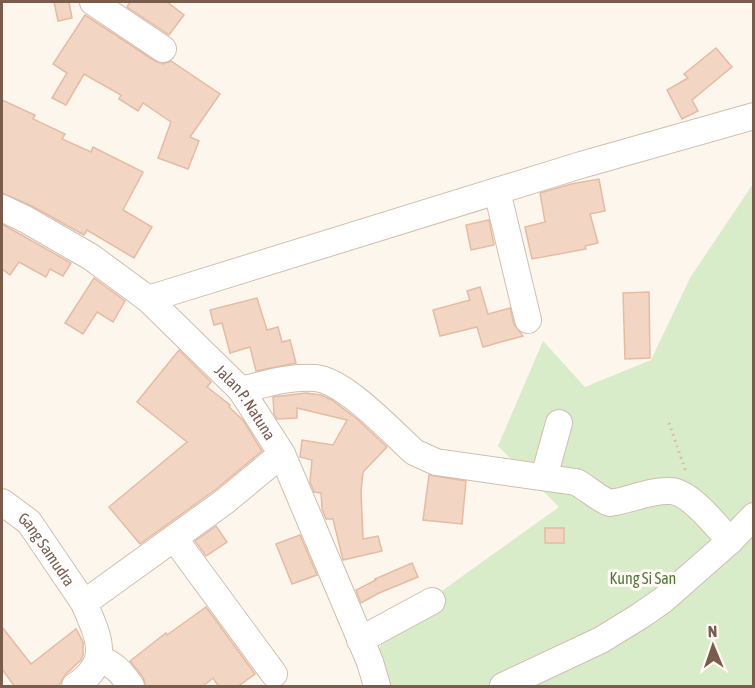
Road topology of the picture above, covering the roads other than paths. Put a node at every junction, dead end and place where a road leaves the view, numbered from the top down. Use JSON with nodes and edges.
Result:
{"nodes":[{"id":1,"x":93,"y":2,"type":"edge"},
{"id":2,"x":163,"y":49,"type":"dead end"},
{"id":3,"x":753,"y":116,"type":"edge"},
{"id":4,"x":497,"y":191,"type":"junction"},
{"id":5,"x":2,"y":208,"type":"edge"},
{"id":6,"x":148,"y":299,"type":"junction"},
{"id":7,"x":528,"y":320,"type":"dead end"},
{"id":8,"x":242,"y":390,"type":"junction"},
{"id":9,"x":560,"y":423,"type":"dead end"},
{"id":10,"x":282,"y":454,"type":"junction"},
{"id":11,"x":544,"y":477,"type":"junction"},
{"id":12,"x":2,"y":502,"type":"edge"},
{"id":13,"x":753,"y":516,"type":"edge"},
{"id":14,"x":174,"y":538,"type":"junction"},
{"id":15,"x":730,"y":541,"type":"junction"},
{"id":16,"x":432,"y":601,"type":"dead end"},
{"id":17,"x":84,"y":603,"type":"junction"},
{"id":18,"x":360,"y":640,"type":"junction"},
{"id":19,"x":100,"y":659,"type":"junction"},
{"id":20,"x":274,"y":674,"type":"dead end"},
{"id":21,"x":75,"y":687,"type":"edge"},
{"id":22,"x":131,"y":687,"type":"edge"},
{"id":23,"x":377,"y":687,"type":"edge"},
{"id":24,"x":503,"y":687,"type":"edge"}],
"edges":[{"from":1,"to":2,"type":"street"},
{"from":3,"to":4,"type":"street"},
{"from":4,"to":6,"type":"street"},
{"from":4,"to":7,"type":"street"},
{"from":5,"to":6,"type":"street","name":"Jalan P. Natuna"},
{"from":6,"to":8,"type":"street","name":"Jalan P. Natuna"},
{"from":8,"to":10,"type":"street","name":"Jalan P. Natuna"},
{"from":8,"to":11,"type":"street"},
{"from":9,"to":11,"type":"street"},
{"from":10,"to":14,"type":"street"},
{"from":10,"to":18,"type":"street","name":"Jalan P. Natuna"},
{"from":11,"to":15,"type":"street"},
{"from":12,"to":17,"type":"street","name":"Gang Samudra"},
{"from":13,"to":15,"type":"street"},
{"from":14,"to":17,"type":"street"},
{"from":14,"to":20,"type":"street"},
{"from":15,"to":24,"type":"street"},
{"from":16,"to":18,"type":"street"},
{"from":17,"to":19,"type":"street","name":"Gang Samudra"},
{"from":18,"to":23,"type":"street","name":"Jalan P. Natuna"},
{"from":19,"to":21,"type":"street"},
{"from":19,"to":22,"type":"street"}]}
